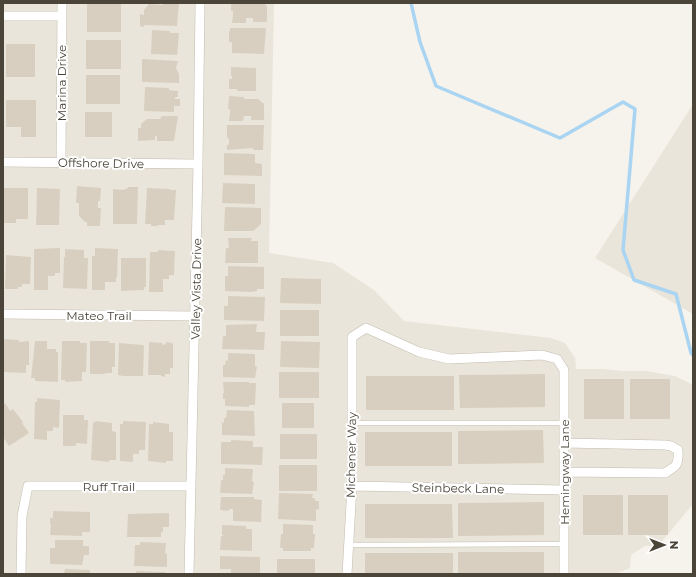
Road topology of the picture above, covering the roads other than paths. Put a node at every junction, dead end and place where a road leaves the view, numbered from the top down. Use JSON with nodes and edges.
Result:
{"nodes":[{"id":1,"x":62,"y":3,"type":"edge"},
{"id":2,"x":200,"y":3,"type":"edge"},
{"id":3,"x":3,"y":16,"type":"edge"},
{"id":4,"x":62,"y":16,"type":"junction"},
{"id":5,"x":3,"y":162,"type":"edge"},
{"id":6,"x":61,"y":163,"type":"junction"},
{"id":7,"x":198,"y":164,"type":"junction"},
{"id":8,"x":3,"y":314,"type":"edge"},
{"id":9,"x":195,"y":316,"type":"junction"},
{"id":10,"x":352,"y":337,"type":"joint"},
{"id":11,"x":352,"y":423,"type":"junction"},
{"id":12,"x":564,"y":423,"type":"junction"},
{"id":13,"x":564,"y":443,"type":"junction"},
{"id":14,"x":564,"y":472,"type":"junction"},
{"id":15,"x":191,"y":486,"type":"junction"},
{"id":16,"x":352,"y":486,"type":"junction"},
{"id":17,"x":564,"y":490,"type":"junction"},
{"id":18,"x":564,"y":544,"type":"junction"},
{"id":19,"x":348,"y":545,"type":"junction"},
{"id":20,"x":21,"y":574,"type":"edge"},
{"id":21,"x":189,"y":574,"type":"edge"},
{"id":22,"x":347,"y":574,"type":"edge"},
{"id":23,"x":564,"y":574,"type":"edge"}],
"edges":[{"from":1,"to":4,"type":"street","name":"Marina Drive"},
{"from":2,"to":7,"type":"street","name":"Valley Vista Drive"},
{"from":3,"to":4,"type":"street"},
{"from":4,"to":6,"type":"street","name":"Marina Drive"},
{"from":5,"to":6,"type":"street","name":"Offshore Drive"},
{"from":6,"to":7,"type":"street","name":"Offshore Drive"},
{"from":7,"to":9,"type":"street","name":"Valley Vista Drive"},
{"from":8,"to":9,"type":"street","name":"Mateo Trail"},
{"from":9,"to":15,"type":"street","name":"Valley Vista Drive"},
{"from":10,"to":11,"type":"street","name":"Michener Way"},
{"from":10,"to":12,"type":"street","name":"Hemingway Lane"},
{"from":11,"to":12,"type":"lane"},
{"from":11,"to":16,"type":"street","name":"Michener Way"},
{"from":12,"to":13,"type":"street","name":"Hemingway Lane"},
{"from":13,"to":14,"type":"street","name":"Hemingway Lane"},
{"from":13,"to":14,"type":"street"},
{"from":14,"to":17,"type":"street","name":"Hemingway Lane"},
{"from":15,"to":20,"type":"street","name":"Ruff Trail"},
{"from":15,"to":21,"type":"street","name":"Valley Vista Drive"},
{"from":16,"to":17,"type":"street","name":"Steinbeck Lane"},
{"from":16,"to":19,"type":"street","name":"Michener Way"},
{"from":17,"to":18,"type":"street","name":"Hemingway Lane"},
{"from":18,"to":19,"type":"lane"},
{"from":18,"to":23,"type":"street","name":"Hemingway Lane"},
{"from":19,"to":22,"type":"street","name":"Michener Way"}]}
